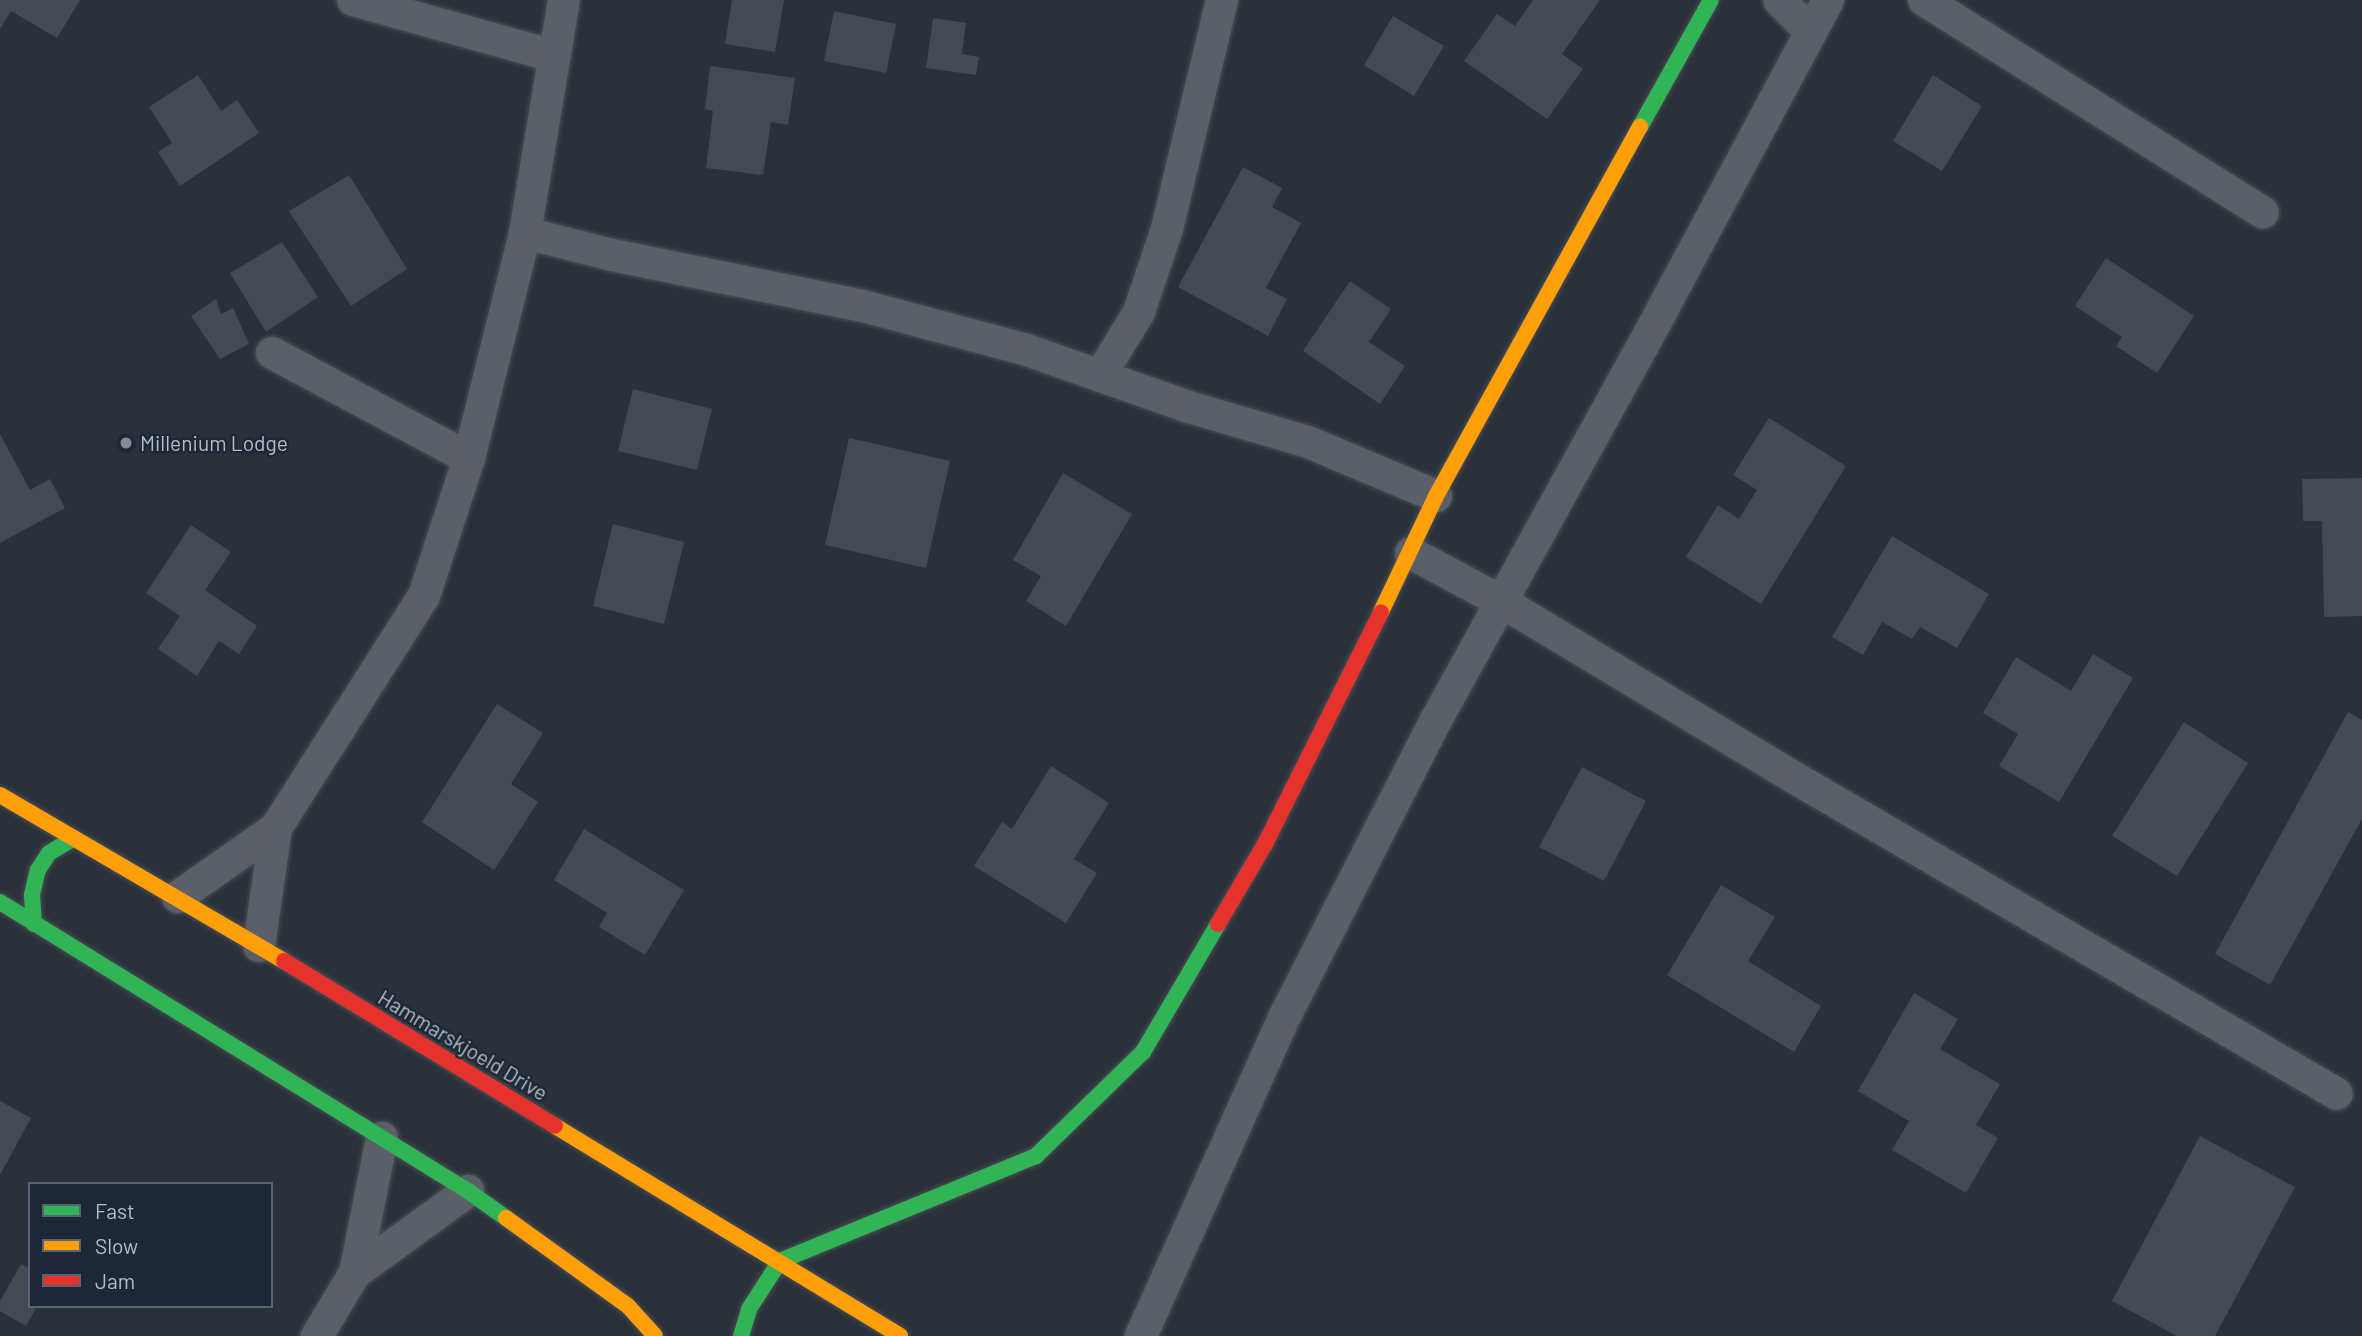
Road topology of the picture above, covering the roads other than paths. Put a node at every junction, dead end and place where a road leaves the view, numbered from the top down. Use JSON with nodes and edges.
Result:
{"nodes":[{"id":1,"x":353,"y":0,"type":"edge"},
{"id":2,"x":564,"y":0,"type":"edge"},
{"id":3,"x":1222,"y":0,"type":"edge"},
{"id":4,"x":1711,"y":0,"type":"edge"},
{"id":5,"x":1779,"y":0,"type":"edge"},
{"id":6,"x":1828,"y":0,"type":"edge"},
{"id":7,"x":1924,"y":0,"type":"edge"},
{"id":8,"x":1811,"y":32,"type":"junction"},
{"id":9,"x":554,"y":56,"type":"junction"},
{"id":10,"x":2263,"y":212,"type":"dead end"},
{"id":11,"x":525,"y":233,"type":"junction"},
{"id":12,"x":272,"y":353,"type":"dead end"},
{"id":13,"x":1100,"y":376,"type":"junction"},
{"id":14,"x":469,"y":458,"type":"junction"},
{"id":15,"x":1436,"y":496,"type":"junction"},
{"id":16,"x":1411,"y":553,"type":"junction"},
{"id":17,"x":1502,"y":602,"type":"junction"},
{"id":18,"x":0,"y":796,"type":"edge"},
{"id":19,"x":276,"y":828,"type":"junction"},
{"id":20,"x":74,"y":838,"type":"junction"},
{"id":21,"x":178,"y":897,"type":"junction"},
{"id":22,"x":0,"y":902,"type":"edge"},
{"id":23,"x":34,"y":924,"type":"junction"},
{"id":24,"x":259,"y":946,"type":"junction"},
{"id":25,"x":2337,"y":1094,"type":"dead end"},
{"id":26,"x":382,"y":1139,"type":"junction"},
{"id":27,"x":468,"y":1191,"type":"junction"},
{"id":28,"x":780,"y":1261,"type":"junction"},
{"id":29,"x":355,"y":1273,"type":"junction"},
{"id":30,"x":317,"y":1336,"type":"edge"},
{"id":31,"x":654,"y":1336,"type":"edge"},
{"id":32,"x":741,"y":1336,"type":"edge"},
{"id":33,"x":900,"y":1336,"type":"edge"},
{"id":34,"x":1141,"y":1336,"type":"edge"}],
"edges":[{"from":1,"to":9,"type":"street"},
{"from":2,"to":9,"type":"street"},
{"from":3,"to":13,"type":"street"},
{"from":4,"to":15,"type":"main road"},
{"from":5,"to":8,"type":"street"},
{"from":6,"to":8,"type":"street"},
{"from":7,"to":10,"type":"street"},
{"from":8,"to":17,"type":"street"},
{"from":9,"to":11,"type":"street"},
{"from":11,"to":13,"type":"street"},
{"from":11,"to":14,"type":"street"},
{"from":12,"to":14,"type":"street"},
{"from":13,"to":15,"type":"street"},
{"from":14,"to":19,"type":"street"},
{"from":15,"to":16,"type":"main road"},
{"from":16,"to":17,"type":"street"},
{"from":16,"to":28,"type":"main road"},
{"from":17,"to":25,"type":"street"},
{"from":17,"to":34,"type":"street"},
{"from":18,"to":20,"type":"main road","name":"Hammarskjoeld Drive"},
{"from":19,"to":21,"type":"street"},
{"from":19,"to":24,"type":"street"},
{"from":20,"to":21,"type":"main road","name":"Hammarskjoeld Drive"},
{"from":20,"to":23,"type":"main road"},
{"from":21,"to":24,"type":"main road","name":"Hammarskjoeld Drive"},
{"from":22,"to":23,"type":"main road"},
{"from":23,"to":26,"type":"main road"},
{"from":24,"to":28,"type":"main road","name":"Hammarskjoeld Drive"},
{"from":26,"to":27,"type":"main road"},
{"from":26,"to":29,"type":"street"},
{"from":27,"to":29,"type":"street"},
{"from":27,"to":31,"type":"main road"},
{"from":28,"to":32,"type":"main road"},
{"from":28,"to":33,"type":"main road","name":"Hammarskjoeld Drive"},
{"from":29,"to":30,"type":"street"}]}
